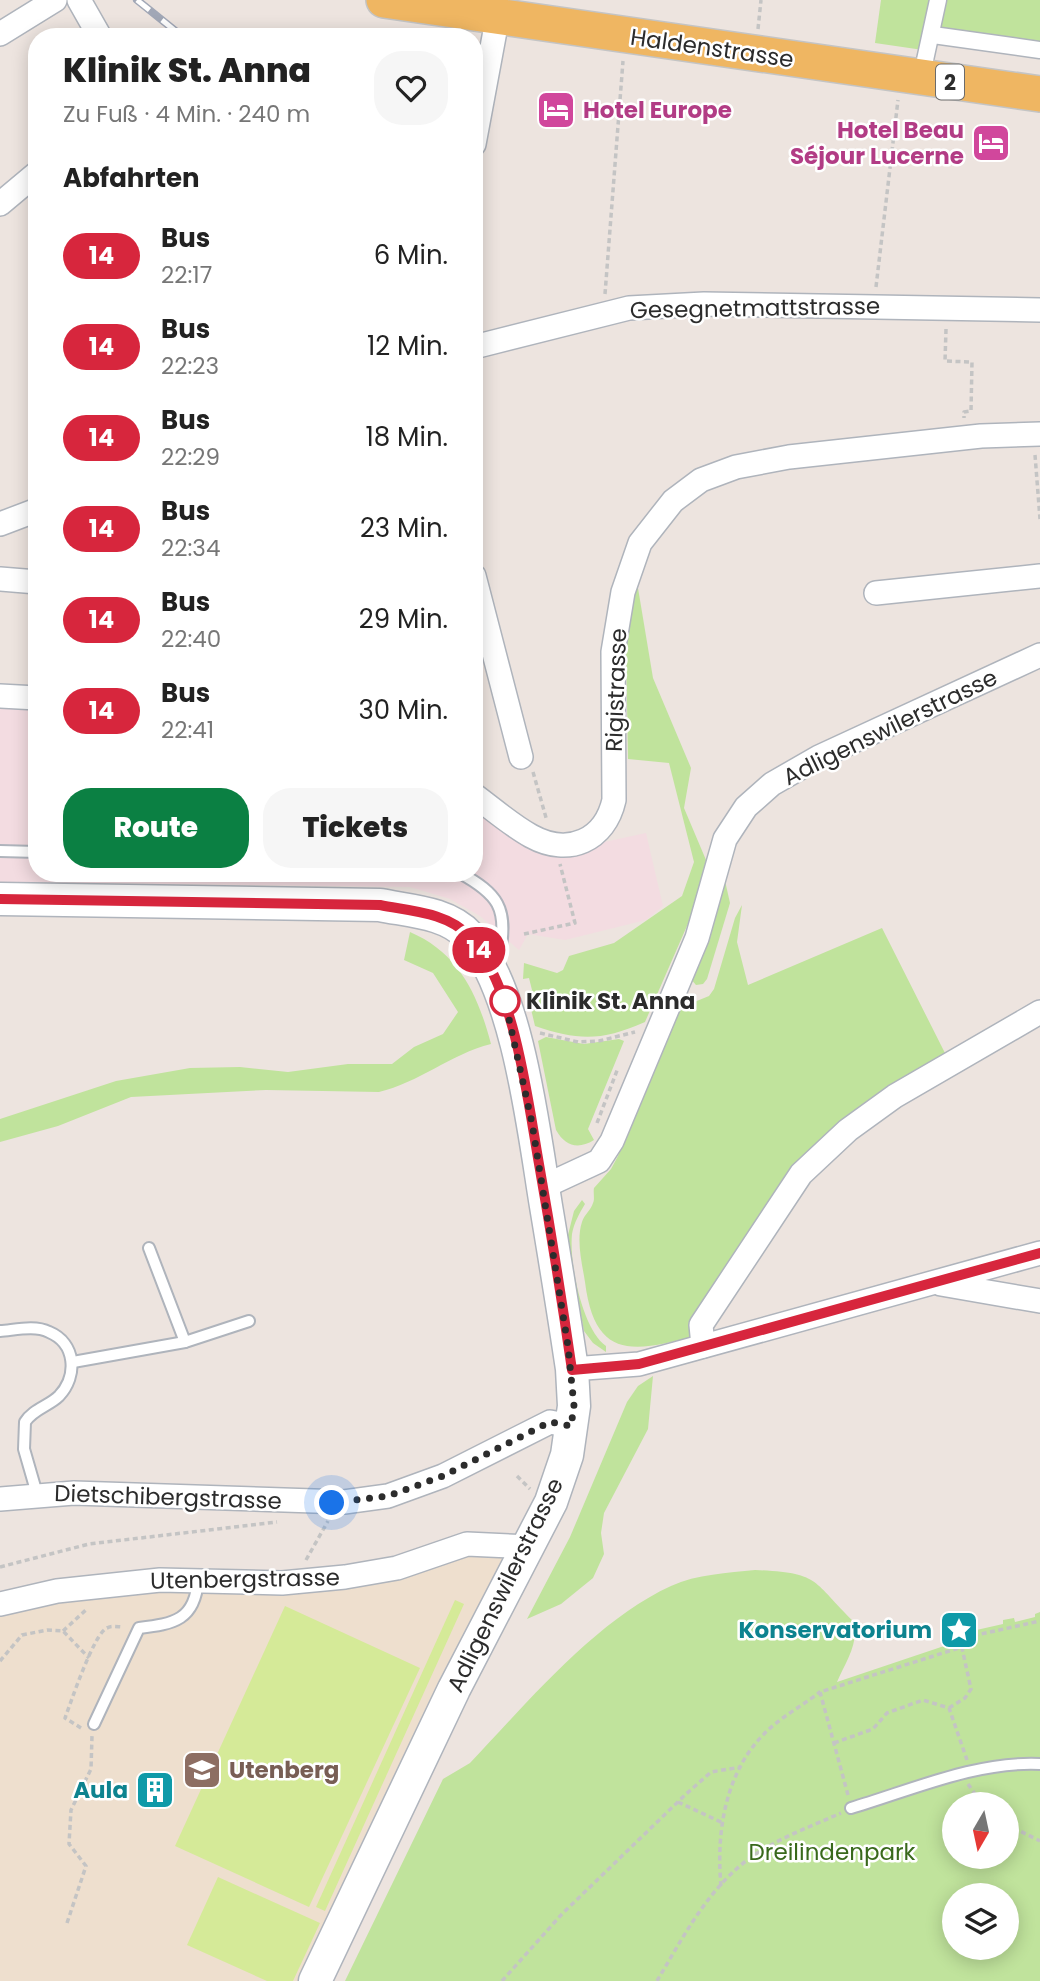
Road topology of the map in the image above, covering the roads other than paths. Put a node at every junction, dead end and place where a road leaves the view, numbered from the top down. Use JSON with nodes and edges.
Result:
{"nodes":[{"id":1,"x":55,"y":0,"type":"edge"},
{"id":2,"x":79,"y":0,"type":"edge"},
{"id":3,"x":383,"y":0,"type":"edge"},
{"id":4,"x":937,"y":0,"type":"edge"},
{"id":5,"x":498,"y":15,"type":"junction"},
{"id":6,"x":95,"y":28,"type":"edge"},
{"id":7,"x":0,"y":34,"type":"edge"},
{"id":8,"x":933,"y":35,"type":"junction"},
{"id":9,"x":1040,"y":50,"type":"edge"},
{"id":10,"x":925,"y":60,"type":"dead end"},
{"id":11,"x":1040,"y":94,"type":"edge"},
{"id":12,"x":483,"y":96,"type":"edge"},
{"id":13,"x":28,"y":181,"type":"edge"},
{"id":14,"x":0,"y":204,"type":"edge"},
{"id":15,"x":1040,"y":310,"type":"edge"},
{"id":16,"x":483,"y":345,"type":"edge"},
{"id":17,"x":1037,"y":439,"type":"edge"},
{"id":18,"x":28,"y":513,"type":"edge"},
{"id":19,"x":0,"y":524,"type":"edge"},
{"id":20,"x":1040,"y":576,"type":"edge"},
{"id":21,"x":0,"y":579,"type":"edge"},
{"id":22,"x":28,"y":581,"type":"edge"},
{"id":23,"x":876,"y":593,"type":"dead end"},
{"id":24,"x":483,"y":611,"type":"edge"},
{"id":25,"x":1040,"y":655,"type":"edge"},
{"id":26,"x":0,"y":696,"type":"edge"},
{"id":27,"x":28,"y":698,"type":"edge"},
{"id":28,"x":521,"y":757,"type":"road end"},
{"id":29,"x":483,"y":801,"type":"edge"},
{"id":30,"x":0,"y":851,"type":"edge"},
{"id":31,"x":28,"y":852,"type":"edge"},
{"id":32,"x":476,"y":882,"type":"edge"},
{"id":33,"x":0,"y":899,"type":"edge"},
{"id":34,"x":487,"y":961,"type":"junction"},
{"id":35,"x":1040,"y":1012,"type":"edge"},
{"id":36,"x":543,"y":1187,"type":"junction"},
{"id":37,"x":149,"y":1248,"type":"dead end"},
{"id":38,"x":1040,"y":1253,"type":"edge"},
{"id":39,"x":934,"y":1283,"type":"junction"},
{"id":40,"x":1040,"y":1301,"type":"edge"},
{"id":41,"x":249,"y":1321,"type":"dead end"},
{"id":42,"x":0,"y":1331,"type":"edge"},
{"id":43,"x":185,"y":1342,"type":"junction"},
{"id":44,"x":702,"y":1346,"type":"junction"},
{"id":45,"x":73,"y":1362,"type":"junction"},
{"id":46,"x":572,"y":1370,"type":"junction"},
{"id":47,"x":571,"y":1426,"type":"junction"},
{"id":48,"x":37,"y":1493,"type":"junction"},
{"id":49,"x":0,"y":1499,"type":"edge"},
{"id":50,"x":529,"y":1547,"type":"junction"},
{"id":51,"x":198,"y":1580,"type":"junction"},
{"id":52,"x":0,"y":1604,"type":"edge"},
{"id":53,"x":93,"y":1729,"type":"road end"},
{"id":54,"x":1040,"y":1764,"type":"edge"},
{"id":55,"x":852,"y":1808,"type":"road end"},
{"id":56,"x":315,"y":1981,"type":"edge"}],
"edges":[{"from":1,"to":7,"type":"street"},
{"from":2,"to":6,"type":"street"},
{"from":3,"to":5,"type":"main road","name":"Haldenstrasse","number":"2"},
{"from":4,"to":8,"type":"street"},
{"from":5,"to":11,"type":"main road","name":"Haldenstrasse","number":"2"},
{"from":5,"to":12,"type":"street"},
{"from":8,"to":9,"type":"street"},
{"from":8,"to":10,"type":"street"},
{"from":13,"to":14,"type":"street"},
{"from":15,"to":16,"type":"street","name":"Gesegnetmattstrasse"},
{"from":17,"to":29,"type":"street","name":"Rigistrasse"},
{"from":18,"to":19,"type":"street"},
{"from":20,"to":23,"type":"street"},
{"from":21,"to":22,"type":"street"},
{"from":24,"to":28,"type":"street"},
{"from":25,"to":36,"type":"street","name":"Adligenswilerstrasse"},
{"from":26,"to":27,"type":"street"},
{"from":30,"to":31,"type":"lane"},
{"from":32,"to":34,"type":"lane"},
{"from":33,"to":34,"type":"main road"},
{"from":34,"to":36,"type":"main road"},
{"from":35,"to":44,"type":"street"},
{"from":36,"to":46,"type":"main road","name":"Adligenswilerstrasse"},
{"from":37,"to":43,"type":"lane"},
{"from":38,"to":39,"type":"street"},
{"from":39,"to":40,"type":"street"},
{"from":39,"to":44,"type":"street"},
{"from":41,"to":43,"type":"lane"},
{"from":42,"to":45,"type":"lane"},
{"from":43,"to":45,"type":"lane"},
{"from":44,"to":46,"type":"street"},
{"from":45,"to":48,"type":"lane"},
{"from":46,"to":47,"type":"main road","name":"Adligenswilerstrasse"},
{"from":47,"to":48,"type":"street","name":"Dietschibergstrasse"},
{"from":47,"to":50,"type":"main road","name":"Adligenswilerstrasse"},
{"from":48,"to":49,"type":"street","name":"Dietschibergstrasse"},
{"from":50,"to":51,"type":"street","name":"Utenbergstrasse"},
{"from":50,"to":56,"type":"main road","name":"Adligenswilerstrasse"},
{"from":51,"to":52,"type":"street","name":"Utenbergstrasse"},
{"from":51,"to":53,"type":"lane"},
{"from":54,"to":55,"type":"lane"}]}
